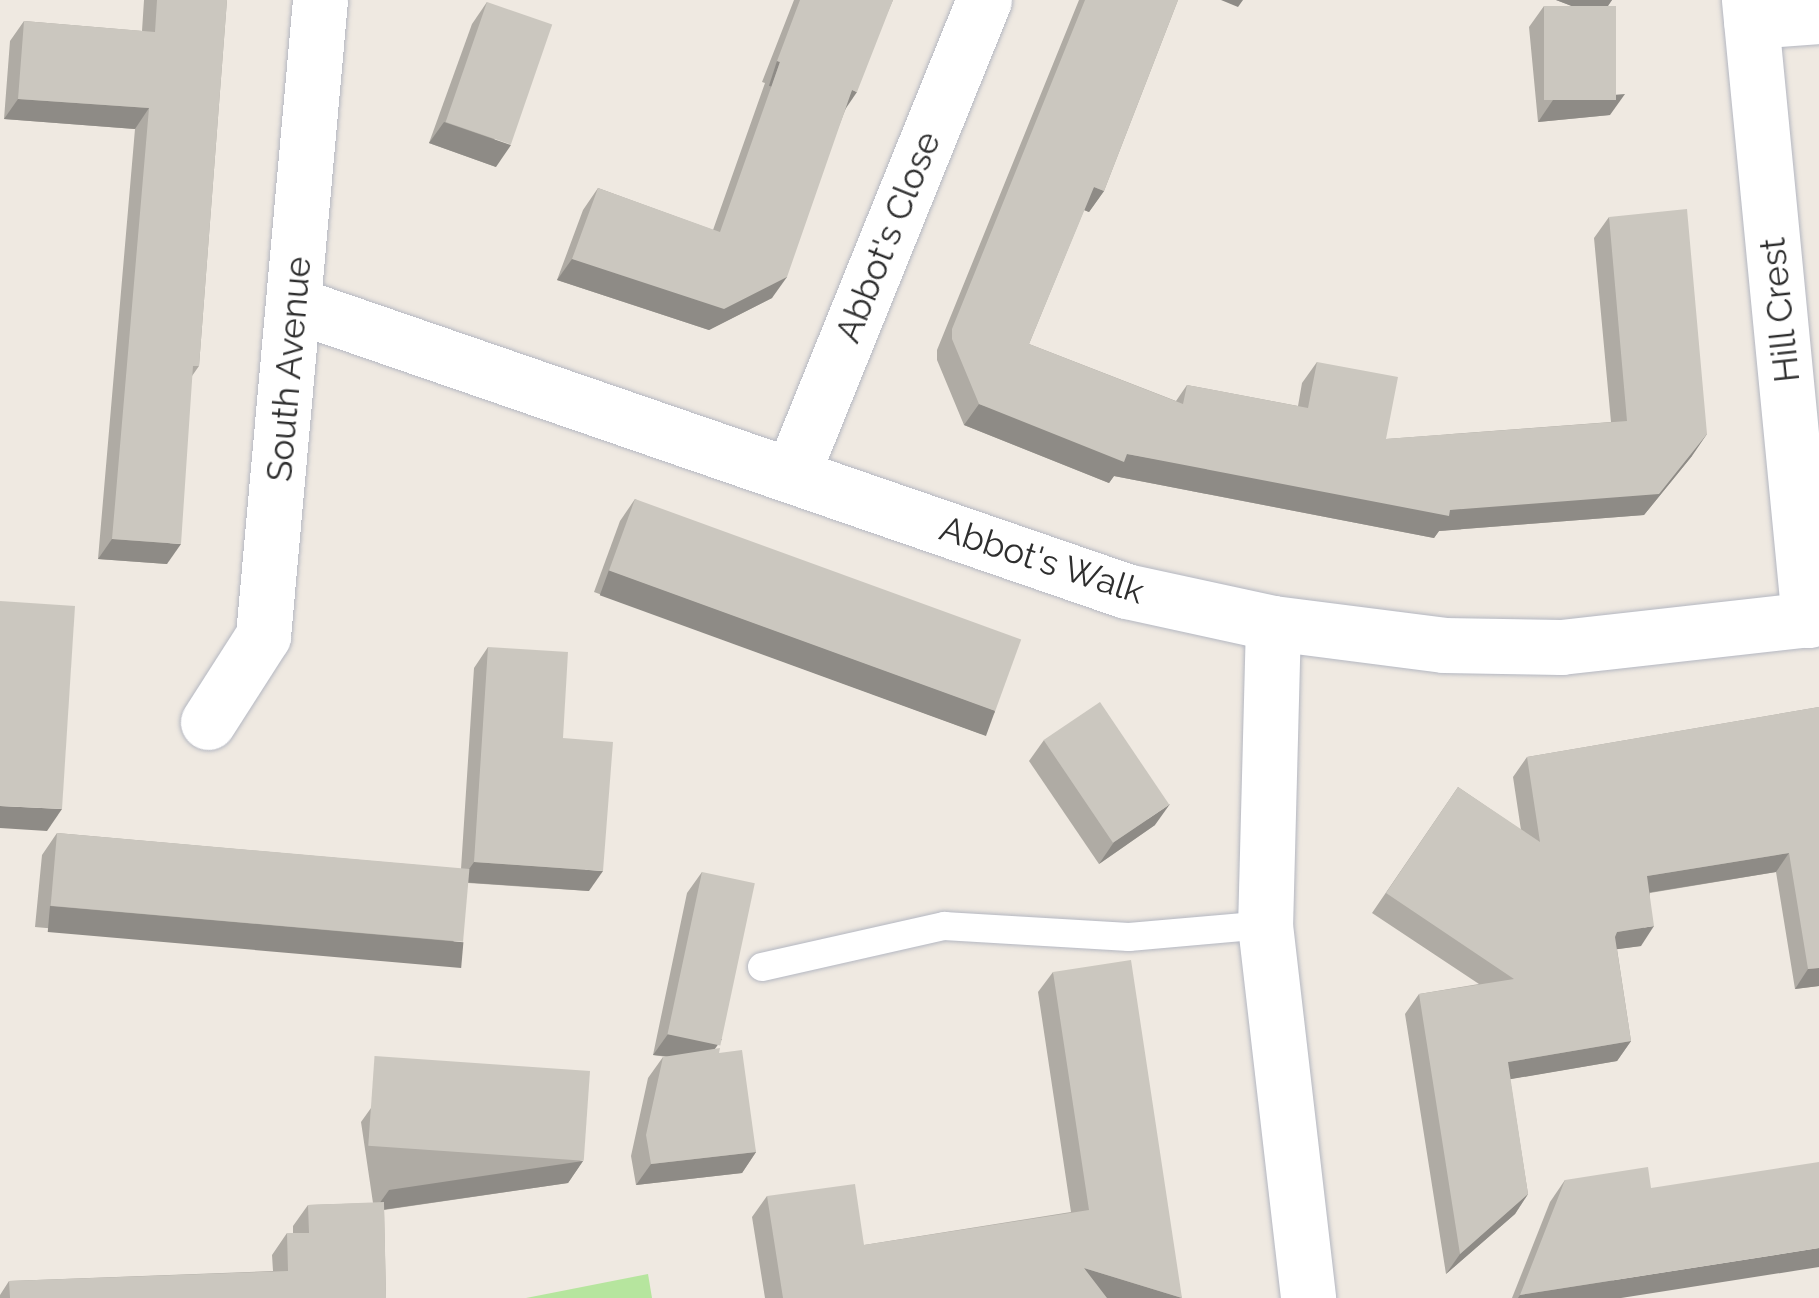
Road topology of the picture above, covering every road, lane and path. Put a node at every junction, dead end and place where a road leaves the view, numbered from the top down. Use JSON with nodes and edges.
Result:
{"nodes":[{"id":1,"x":320,"y":0,"type":"edge"},
{"id":2,"x":984,"y":0,"type":"edge"},
{"id":3,"x":1750,"y":11,"type":"edge"},
{"id":4,"x":1819,"y":16,"type":"edge"},
{"id":5,"x":296,"y":305,"type":"junction"},
{"id":6,"x":792,"y":474,"type":"junction"},
{"id":7,"x":1814,"y":619,"type":"edge"},
{"id":8,"x":1273,"y":623,"type":"junction"},
{"id":9,"x":208,"y":722,"type":"dead end"},
{"id":10,"x":1265,"y":925,"type":"junction"},
{"id":11,"x":762,"y":967,"type":"dead end"},
{"id":12,"x":1308,"y":1298,"type":"edge"}],
"edges":[{"from":1,"to":5,"type":"street","name":"South Avenue"},
{"from":2,"to":6,"type":"street","name":"Abbot's Close"},
{"from":3,"to":4,"type":"street"},
{"from":3,"to":7,"type":"street","name":"Hill Crest"},
{"from":5,"to":6,"type":"street","name":"Abbot's Walk"},
{"from":5,"to":9,"type":"street","name":"South Avenue"},
{"from":6,"to":8,"type":"street","name":"Abbot's Walk"},
{"from":7,"to":8,"type":"street","name":"Abbot's Walk"},
{"from":8,"to":10,"type":"street"},
{"from":10,"to":11,"type":"lane"},
{"from":10,"to":12,"type":"street"}]}
